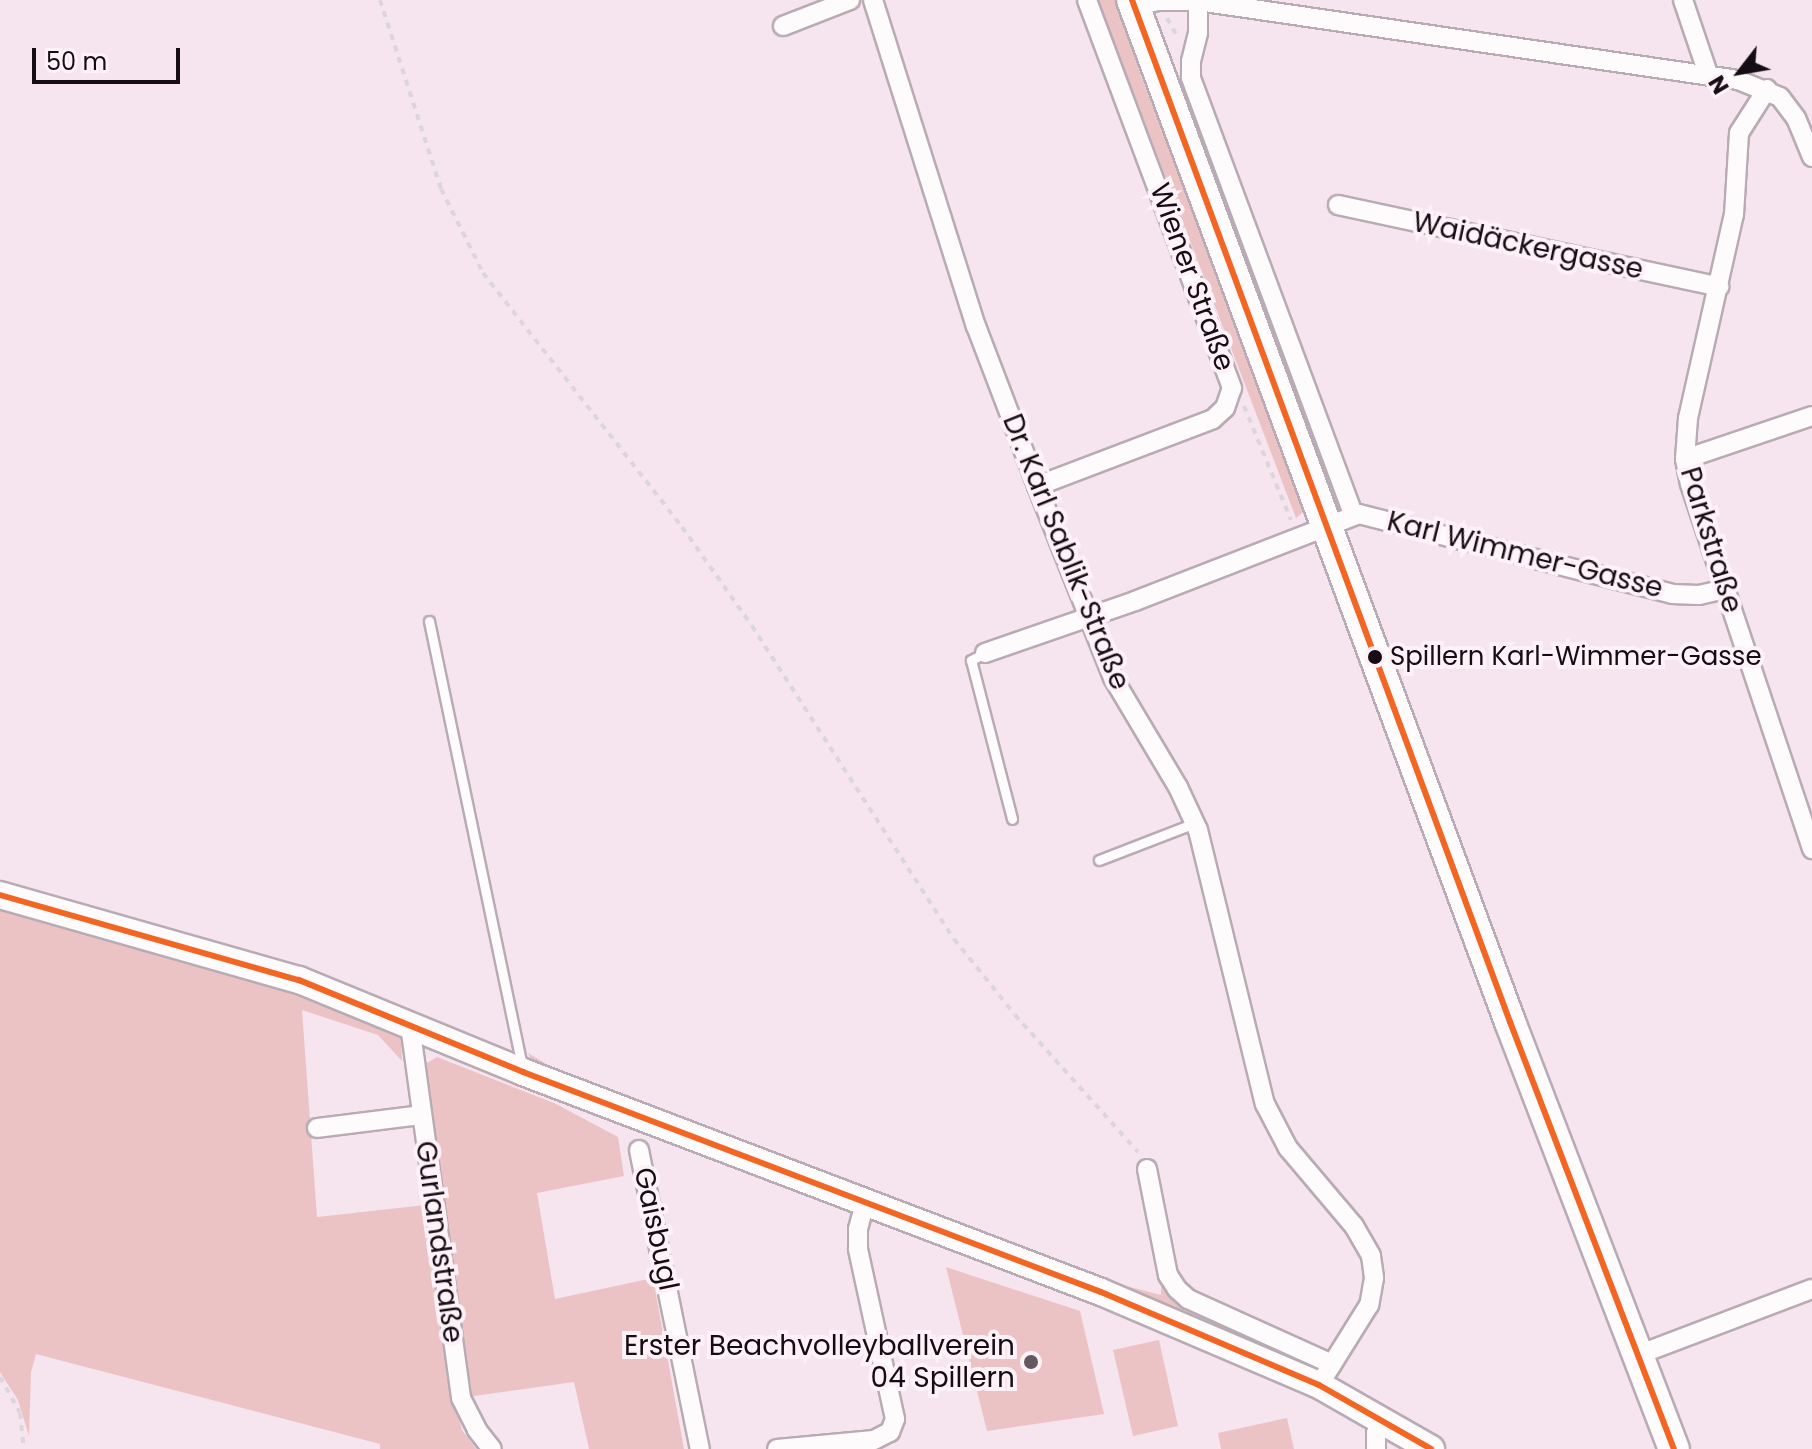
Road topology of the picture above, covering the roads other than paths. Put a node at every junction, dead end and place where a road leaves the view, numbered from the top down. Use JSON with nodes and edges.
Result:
{"nodes":[{"id":1,"x":850,"y":0,"type":"edge"},
{"id":2,"x":873,"y":0,"type":"edge"},
{"id":3,"x":1087,"y":0,"type":"edge"},
{"id":4,"x":1683,"y":0,"type":"edge"},
{"id":5,"x":1198,"y":1,"type":"edge"},
{"id":6,"x":1142,"y":2,"type":"edge"},
{"id":7,"x":783,"y":26,"type":"dead end"},
{"id":8,"x":1708,"y":74,"type":"junction"},
{"id":9,"x":1767,"y":89,"type":"junction"},
{"id":10,"x":1812,"y":157,"type":"edge"},
{"id":11,"x":1338,"y":205,"type":"dead end"},
{"id":12,"x":1719,"y":287,"type":"junction"},
{"id":13,"x":1812,"y":416,"type":"edge"},
{"id":14,"x":1685,"y":459,"type":"junction"},
{"id":15,"x":1037,"y":486,"type":"junction"},
{"id":16,"x":1340,"y":520,"type":"junction"},
{"id":17,"x":1725,"y":589,"type":"junction"},
{"id":18,"x":1088,"y":615,"type":"junction"},
{"id":19,"x":429,"y":621,"type":"dead end"},
{"id":20,"x":985,"y":653,"type":"joint"},
{"id":21,"x":1012,"y":819,"type":"dead end"},
{"id":22,"x":1195,"y":823,"type":"junction"},
{"id":23,"x":1812,"y":849,"type":"edge"},
{"id":24,"x":1099,"y":860,"type":"dead end"},
{"id":25,"x":0,"y":895,"type":"edge"},
{"id":26,"x":410,"y":1025,"type":"junction"},
{"id":27,"x":523,"y":1072,"type":"junction"},
{"id":28,"x":421,"y":1115,"type":"junction"},
{"id":29,"x":317,"y":1128,"type":"dead end"},
{"id":30,"x":639,"y":1150,"type":"dead end"},
{"id":31,"x":1147,"y":1169,"type":"road end"},
{"id":32,"x":865,"y":1203,"type":"junction"},
{"id":33,"x":1812,"y":1289,"type":"edge"},
{"id":34,"x":1638,"y":1355,"type":"junction"},
{"id":35,"x":1325,"y":1375,"type":"junction"},
{"id":36,"x":1383,"y":1419,"type":"junction"},
{"id":37,"x":492,"y":1449,"type":"edge"},
{"id":38,"x":700,"y":1449,"type":"edge"},
{"id":39,"x":777,"y":1449,"type":"edge"},
{"id":40,"x":1376,"y":1449,"type":"edge"},
{"id":41,"x":1431,"y":1449,"type":"edge"},
{"id":42,"x":1674,"y":1449,"type":"edge"}],
"edges":[{"from":1,"to":7,"type":"street"},
{"from":2,"to":15,"type":"street","name":"Dr. Karl Sablik-Straße"},
{"from":3,"to":15,"type":"street","name":"Wiener Straße"},
{"from":4,"to":8,"type":"street"},
{"from":5,"to":6,"type":"street"},
{"from":5,"to":8,"type":"street"},
{"from":5,"to":16,"type":"street","name":"Wiener Straße"},
{"from":6,"to":16,"type":"main road","name":"Wiener Straße"},
{"from":8,"to":9,"type":"street"},
{"from":9,"to":10,"type":"street"},
{"from":9,"to":12,"type":"street","name":"Parkstraße"},
{"from":11,"to":12,"type":"street","name":"Waidäckergasse"},
{"from":12,"to":14,"type":"street","name":"Parkstraße"},
{"from":13,"to":14,"type":"street"},
{"from":14,"to":17,"type":"street","name":"Parkstraße"},
{"from":15,"to":18,"type":"street","name":"Dr. Karl Sablik-Straße"},
{"from":16,"to":17,"type":"street","name":"Karl Wimmer-Gasse"},
{"from":16,"to":18,"type":"street"},
{"from":16,"to":34,"type":"main road","name":"Wiener Straße"},
{"from":17,"to":23,"type":"street","name":"Parkstraße"},
{"from":18,"to":20,"type":"street"},
{"from":18,"to":22,"type":"street","name":"Dr. Karl Sablik-Straße"},
{"from":19,"to":27,"type":"lane"},
{"from":20,"to":21,"type":"lane"},
{"from":22,"to":24,"type":"lane"},
{"from":22,"to":35,"type":"street","name":"Dr. Karl Sablik-Straße"},
{"from":25,"to":26,"type":"main road"},
{"from":26,"to":27,"type":"main road"},
{"from":26,"to":28,"type":"street","name":"Gurlandstraße"},
{"from":27,"to":32,"type":"main road"},
{"from":28,"to":29,"type":"street"},
{"from":28,"to":37,"type":"street","name":"Gurlandstraße"},
{"from":30,"to":38,"type":"street","name":"Gaisbugl"},
{"from":31,"to":35,"type":"street"},
{"from":32,"to":35,"type":"main road"},
{"from":32,"to":39,"type":"street"},
{"from":33,"to":34,"type":"street"},
{"from":34,"to":42,"type":"main road","name":"Wiener Straße"},
{"from":35,"to":36,"type":"main road"},
{"from":36,"to":40,"type":"street"},
{"from":36,"to":41,"type":"main road"}]}
